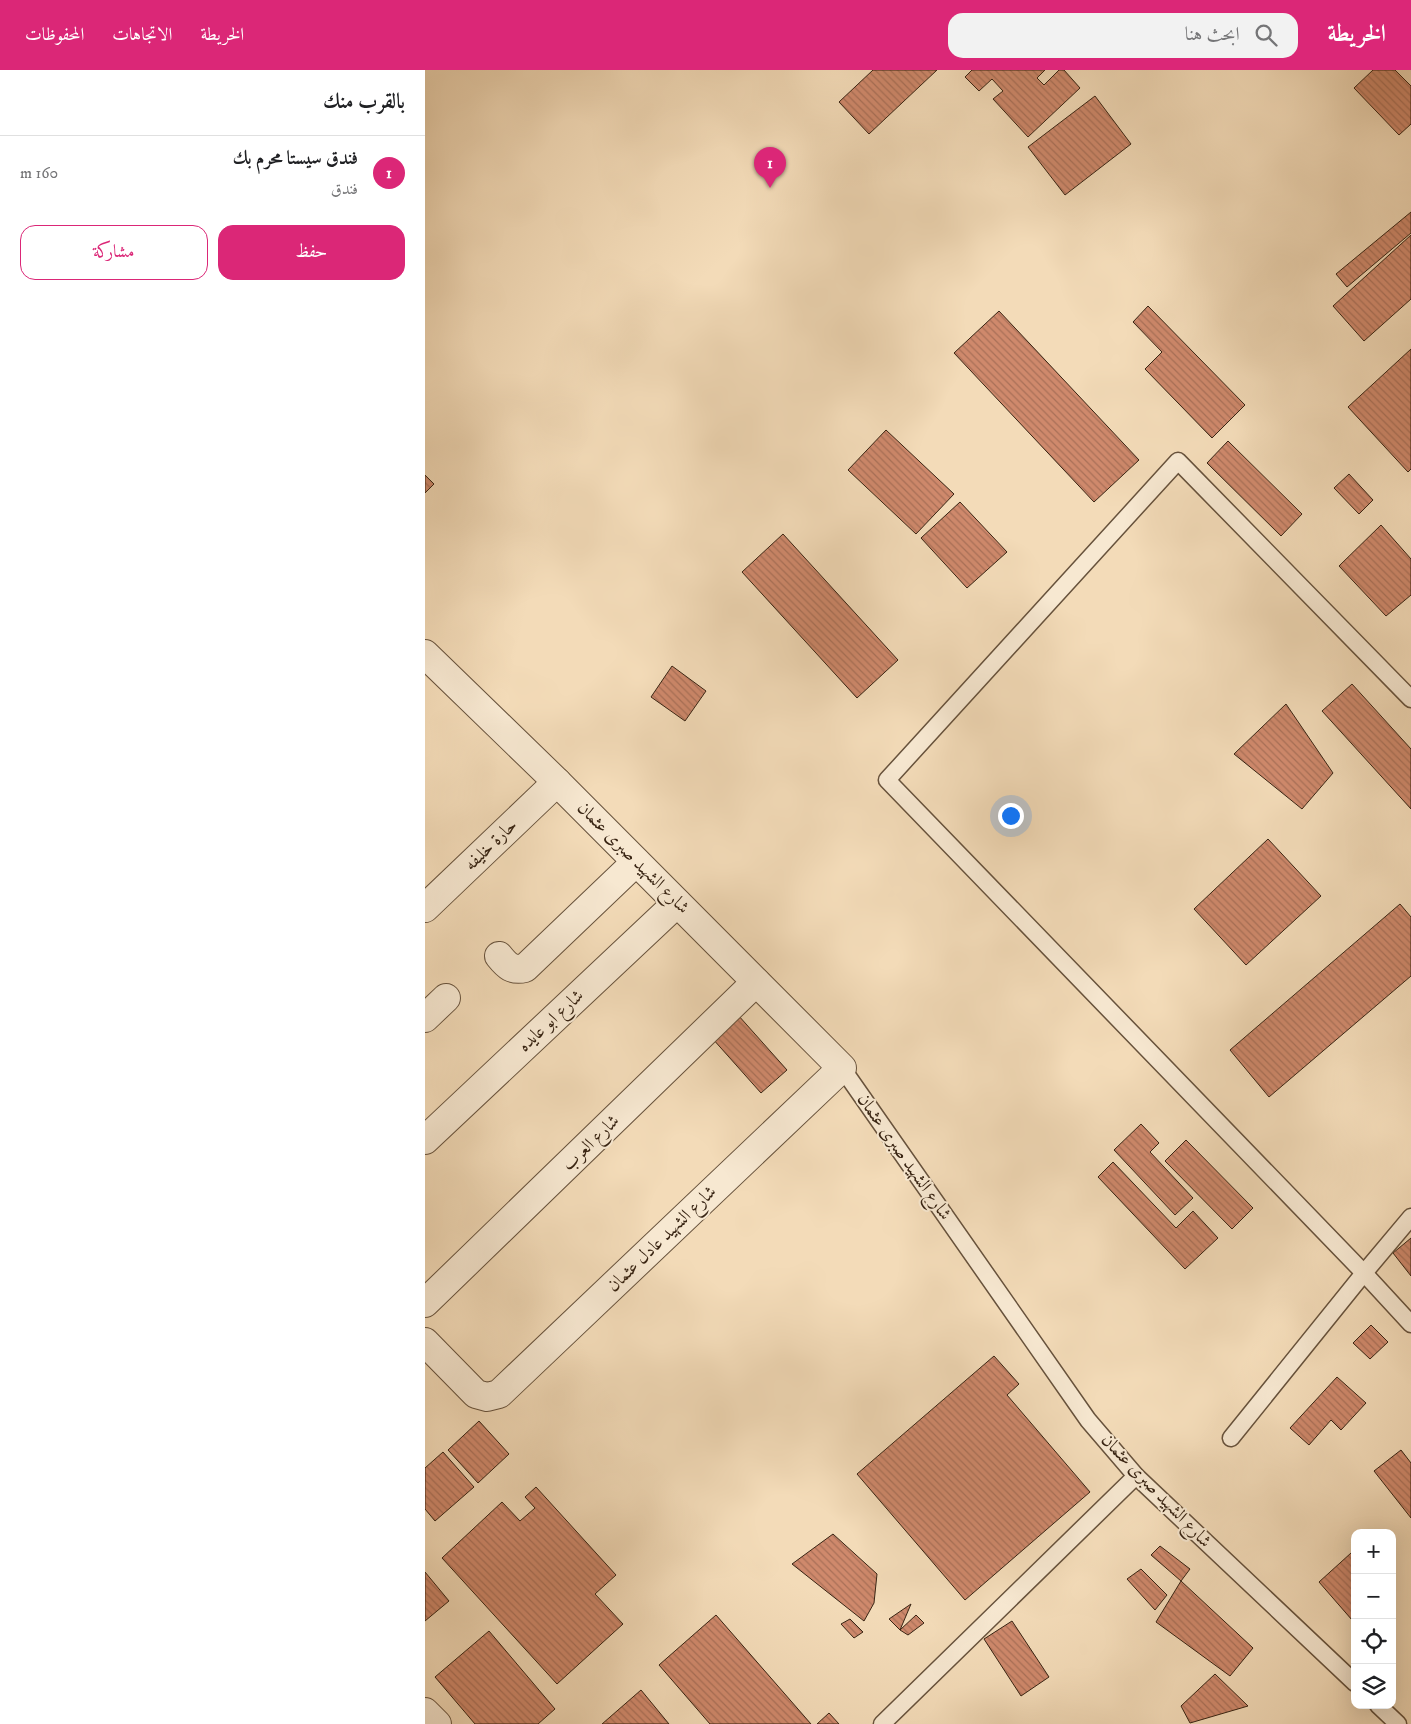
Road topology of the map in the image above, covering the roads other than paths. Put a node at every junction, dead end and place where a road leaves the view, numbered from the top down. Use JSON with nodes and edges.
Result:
{"nodes":[{"id":1,"x":429,"y":666,"type":"edge"},
{"id":2,"x":1411,"y":699,"type":"edge"},
{"id":3,"x":557,"y":782,"type":"junction"},
{"id":4,"x":637,"y":862,"type":"junction"},
{"id":5,"x":677,"y":903,"type":"junction"},
{"id":6,"x":425,"y":908,"type":"edge"},
{"id":7,"x":499,"y":956,"type":"dead end"},
{"id":8,"x":756,"y":982,"type":"junction"},
{"id":9,"x":446,"y":998,"type":"dead end"},
{"id":10,"x":425,"y":1018,"type":"edge"},
{"id":11,"x":842,"y":1068,"type":"junction"},
{"id":12,"x":425,"y":1140,"type":"edge"},
{"id":13,"x":1411,"y":1217,"type":"edge"},
{"id":14,"x":1364,"y":1273,"type":"junction"},
{"id":15,"x":425,"y":1303,"type":"edge"},
{"id":16,"x":1411,"y":1324,"type":"edge"},
{"id":17,"x":425,"y":1342,"type":"edge"},
{"id":18,"x":1231,"y":1438,"type":"dead end"},
{"id":19,"x":1136,"y":1476,"type":"junction"},
{"id":20,"x":1351,"y":1679,"type":"edge"},
{"id":21,"x":1382,"y":1709,"type":"edge"},
{"id":22,"x":425,"y":1712,"type":"edge"},
{"id":23,"x":437,"y":1724,"type":"edge"},
{"id":24,"x":882,"y":1724,"type":"edge"},
{"id":25,"x":1398,"y":1724,"type":"edge"}],
"edges":[{"from":1,"to":3,"type":"street","name":"شارع الشهيد صبرى عثمان"},
{"from":2,"to":14,"type":"lane"},
{"from":3,"to":4,"type":"street","name":"شارع الشهيد صبرى عثمان"},
{"from":3,"to":6,"type":"street","name":"حارة خليفه"},
{"from":4,"to":5,"type":"street","name":"شارع الشهيد صبرى عثمان"},
{"from":4,"to":7,"type":"street"},
{"from":5,"to":8,"type":"street","name":"شارع الشهيد صبرى عثمان"},
{"from":5,"to":12,"type":"street","name":"شارع ابو عايده"},
{"from":8,"to":11,"type":"street","name":"شارع الشهيد صبرى عثمان"},
{"from":8,"to":15,"type":"street","name":"شارع العرب"},
{"from":9,"to":10,"type":"street"},
{"from":11,"to":17,"type":"street","name":"شارع الشهيد عادل عثمان"},
{"from":11,"to":19,"type":"lane","name":"شارع الشهيد صبرى عثمان"},
{"from":13,"to":14,"type":"lane"},
{"from":14,"to":16,"type":"lane"},
{"from":14,"to":18,"type":"lane"},
{"from":19,"to":20,"type":"lane","name":"شارع الشهيد صبرى عثمان"},
{"from":19,"to":24,"type":"lane"},
{"from":21,"to":25,"type":"lane"},
{"from":22,"to":23,"type":"street"}]}
